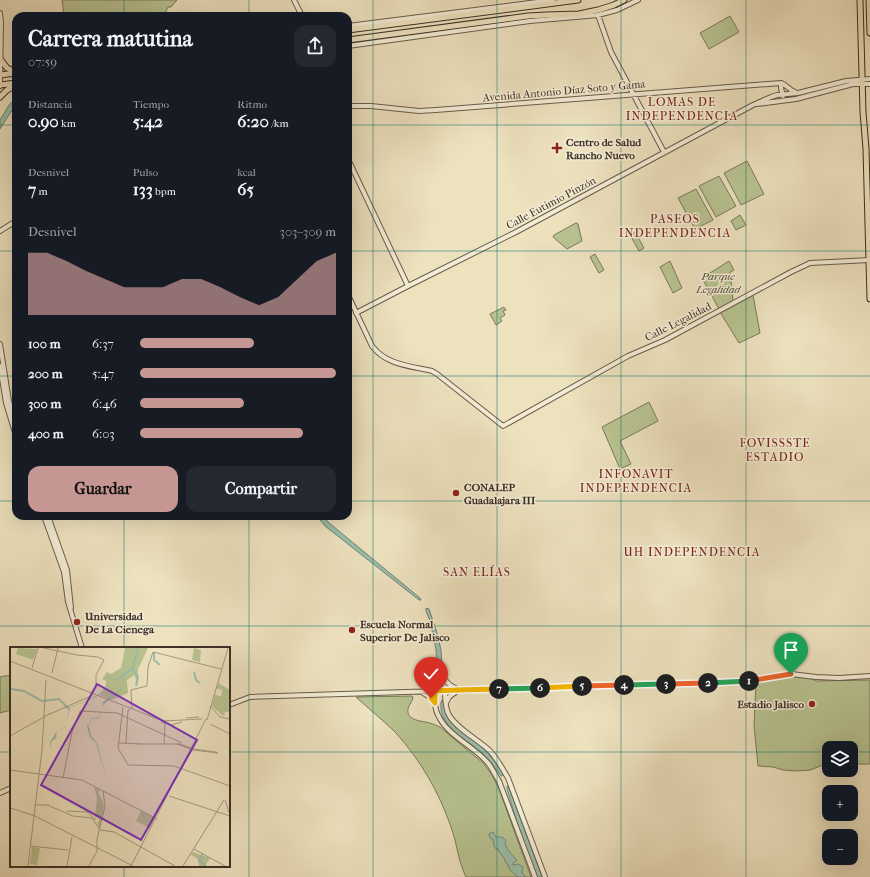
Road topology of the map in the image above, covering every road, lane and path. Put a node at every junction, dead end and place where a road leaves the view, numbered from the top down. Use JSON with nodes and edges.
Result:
{"nodes":[{"id":1,"x":294,"y":0,"type":"edge"},
{"id":2,"x":546,"y":0,"type":"edge"},
{"id":3,"x":553,"y":0,"type":"edge"},
{"id":4,"x":578,"y":0,"type":"edge"},
{"id":5,"x":624,"y":0,"type":"edge"},
{"id":6,"x":638,"y":0,"type":"edge"},
{"id":7,"x":860,"y":0,"type":"edge"},
{"id":8,"x":869,"y":0,"type":"edge"},
{"id":9,"x":300,"y":12,"type":"edge"},
{"id":10,"x":0,"y":13,"type":"edge"},
{"id":11,"x":577,"y":14,"type":"junction"},
{"id":12,"x":592,"y":15,"type":"junction"},
{"id":13,"x":598,"y":15,"type":"junction"},
{"id":14,"x":569,"y":18,"type":"junction"},
{"id":15,"x":395,"y":20,"type":"junction"},
{"id":16,"x":406,"y":23,"type":"junction"},
{"id":17,"x":352,"y":25,"type":"edge"},
{"id":18,"x":352,"y":30,"type":"edge"},
{"id":19,"x":870,"y":33,"type":"edge"},
{"id":20,"x":352,"y":39,"type":"edge"},
{"id":21,"x":352,"y":45,"type":"edge"},
{"id":22,"x":1,"y":60,"type":"edge"},
{"id":23,"x":12,"y":71,"type":"edge"},
{"id":24,"x":12,"y":74,"type":"edge"},
{"id":25,"x":0,"y":75,"type":"edge"},
{"id":26,"x":867,"y":81,"type":"edge"},
{"id":27,"x":781,"y":82,"type":"junction"},
{"id":28,"x":12,"y":84,"type":"edge"},
{"id":29,"x":0,"y":86,"type":"edge"},
{"id":30,"x":12,"y":87,"type":"edge"},
{"id":31,"x":830,"y":88,"type":"junction"},
{"id":32,"x":798,"y":93,"type":"junction"},
{"id":33,"x":634,"y":94,"type":"junction"},
{"id":34,"x":783,"y":94,"type":"junction"},
{"id":35,"x":0,"y":97,"type":"edge"},
{"id":36,"x":785,"y":100,"type":"junction"},
{"id":37,"x":753,"y":105,"type":"junction"},
{"id":38,"x":352,"y":106,"type":"edge"},
{"id":39,"x":664,"y":152,"type":"junction"},
{"id":40,"x":352,"y":167,"type":"edge"},
{"id":41,"x":12,"y":224,"type":"edge"},
{"id":42,"x":0,"y":231,"type":"edge"},
{"id":43,"x":869,"y":260,"type":"edge"},
{"id":44,"x":408,"y":286,"type":"junction"},
{"id":45,"x":870,"y":298,"type":"edge"},
{"id":46,"x":352,"y":304,"type":"edge"},
{"id":47,"x":356,"y":313,"type":"junction"},
{"id":48,"x":0,"y":344,"type":"edge"},
{"id":49,"x":0,"y":366,"type":"edge"},
{"id":50,"x":12,"y":411,"type":"edge"},
{"id":51,"x":12,"y":423,"type":"edge"},
{"id":52,"x":45,"y":520,"type":"edge"},
{"id":53,"x":49,"y":520,"type":"edge"},
{"id":54,"x":71,"y":610,"type":"junction"},
{"id":55,"x":82,"y":647,"type":"edge"},
{"id":56,"x":870,"y":676,"type":"edge"},
{"id":57,"x":445,"y":680,"type":"dead end"},
{"id":58,"x":434,"y":681,"type":"dead end"},
{"id":59,"x":462,"y":690,"type":"junction"},
{"id":60,"x":435,"y":691,"type":"junction"},
{"id":61,"x":445,"y":691,"type":"junction"},
{"id":62,"x":420,"y":692,"type":"junction"},
{"id":63,"x":435,"y":703,"type":"junction"},
{"id":64,"x":445,"y":703,"type":"junction"},
{"id":65,"x":230,"y":705,"type":"edge"},
{"id":66,"x":10,"y":788,"type":"edge"},
{"id":67,"x":0,"y":793,"type":"edge"},
{"id":68,"x":535,"y":877,"type":"edge"},
{"id":69,"x":545,"y":877,"type":"edge"}],
"edges":[{"from":1,"to":9,"type":"street"},
{"from":2,"to":3,"type":"street"},
{"from":2,"to":15,"type":"street"},
{"from":4,"to":16,"type":"main road"},
{"from":5,"to":11,"type":"main road"},
{"from":6,"to":13,"type":"street"},
{"from":7,"to":26,"type":"main road"},
{"from":8,"to":19,"type":"main road"},
{"from":10,"to":22,"type":"street"},
{"from":11,"to":12,"type":"main road"},
{"from":11,"to":14,"type":"main road"},
{"from":11,"to":20,"type":"main road"},
{"from":12,"to":13,"type":"street"},
{"from":12,"to":14,"type":"street"},
{"from":13,"to":33,"type":"street"},
{"from":14,"to":21,"type":"street"},
{"from":15,"to":16,"type":"street"},
{"from":15,"to":17,"type":"street"},
{"from":16,"to":18,"type":"main road"},
{"from":22,"to":23,"type":"main road"},
{"from":22,"to":25,"type":"street"},
{"from":24,"to":25,"type":"main road"},
{"from":25,"to":29,"type":"street"},
{"from":26,"to":31,"type":"street","name":"Calle Eutimio Pinzón"},
{"from":26,"to":43,"type":"main road"},
{"from":27,"to":32,"type":"street"},
{"from":27,"to":33,"type":"street","name":"Avenida Antonio Díaz Soto y Gama"},
{"from":27,"to":34,"type":"street"},
{"from":28,"to":29,"type":"main road"},
{"from":30,"to":35,"type":"main road"},
{"from":31,"to":32,"type":"street","name":"Calle Eutimio Pinzón"},
{"from":31,"to":36,"type":"street","name":"Calle Eutimio Pinzón"},
{"from":32,"to":34,"type":"street","name":"Calle Eutimio Pinzón"},
{"from":33,"to":38,"type":"street","name":"Avenida Antonio Díaz Soto y Gama"},
{"from":33,"to":39,"type":"street"},
{"from":34,"to":36,"type":"street"},
{"from":34,"to":37,"type":"street","name":"Calle Eutimio Pinzón"},
{"from":36,"to":37,"type":"street","name":"Calle Eutimio Pinzón"},
{"from":37,"to":39,"type":"street","name":"Calle Eutimio Pinzón"},
{"from":39,"to":44,"type":"street","name":"Calle Eutimio Pinzón"},
{"from":40,"to":44,"type":"street"},
{"from":41,"to":42,"type":"street"},
{"from":43,"to":45,"type":"main road"},
{"from":43,"to":47,"type":"street","name":"Calle Legalidad"},
{"from":44,"to":47,"type":"street","name":"Calle Eutimio Pinzón"},
{"from":46,"to":47,"type":"street"},
{"from":48,"to":50,"type":"street"},
{"from":49,"to":51,"type":"street"},
{"from":52,"to":54,"type":"street"},
{"from":53,"to":54,"type":"street"},
{"from":54,"to":55,"type":"street"},
{"from":56,"to":59,"type":"street"},
{"from":57,"to":59,"type":"street"},
{"from":58,"to":62,"type":"street"},
{"from":59,"to":61,"type":"street"},
{"from":59,"to":64,"type":"street"},
{"from":60,"to":61,"type":"street"},
{"from":60,"to":62,"type":"street"},
{"from":60,"to":63,"type":"street"},
{"from":61,"to":64,"type":"street"},
{"from":62,"to":63,"type":"street"},
{"from":62,"to":65,"type":"street"},
{"from":63,"to":68,"type":"street"},
{"from":64,"to":69,"type":"street"},
{"from":66,"to":67,"type":"street"}]}
